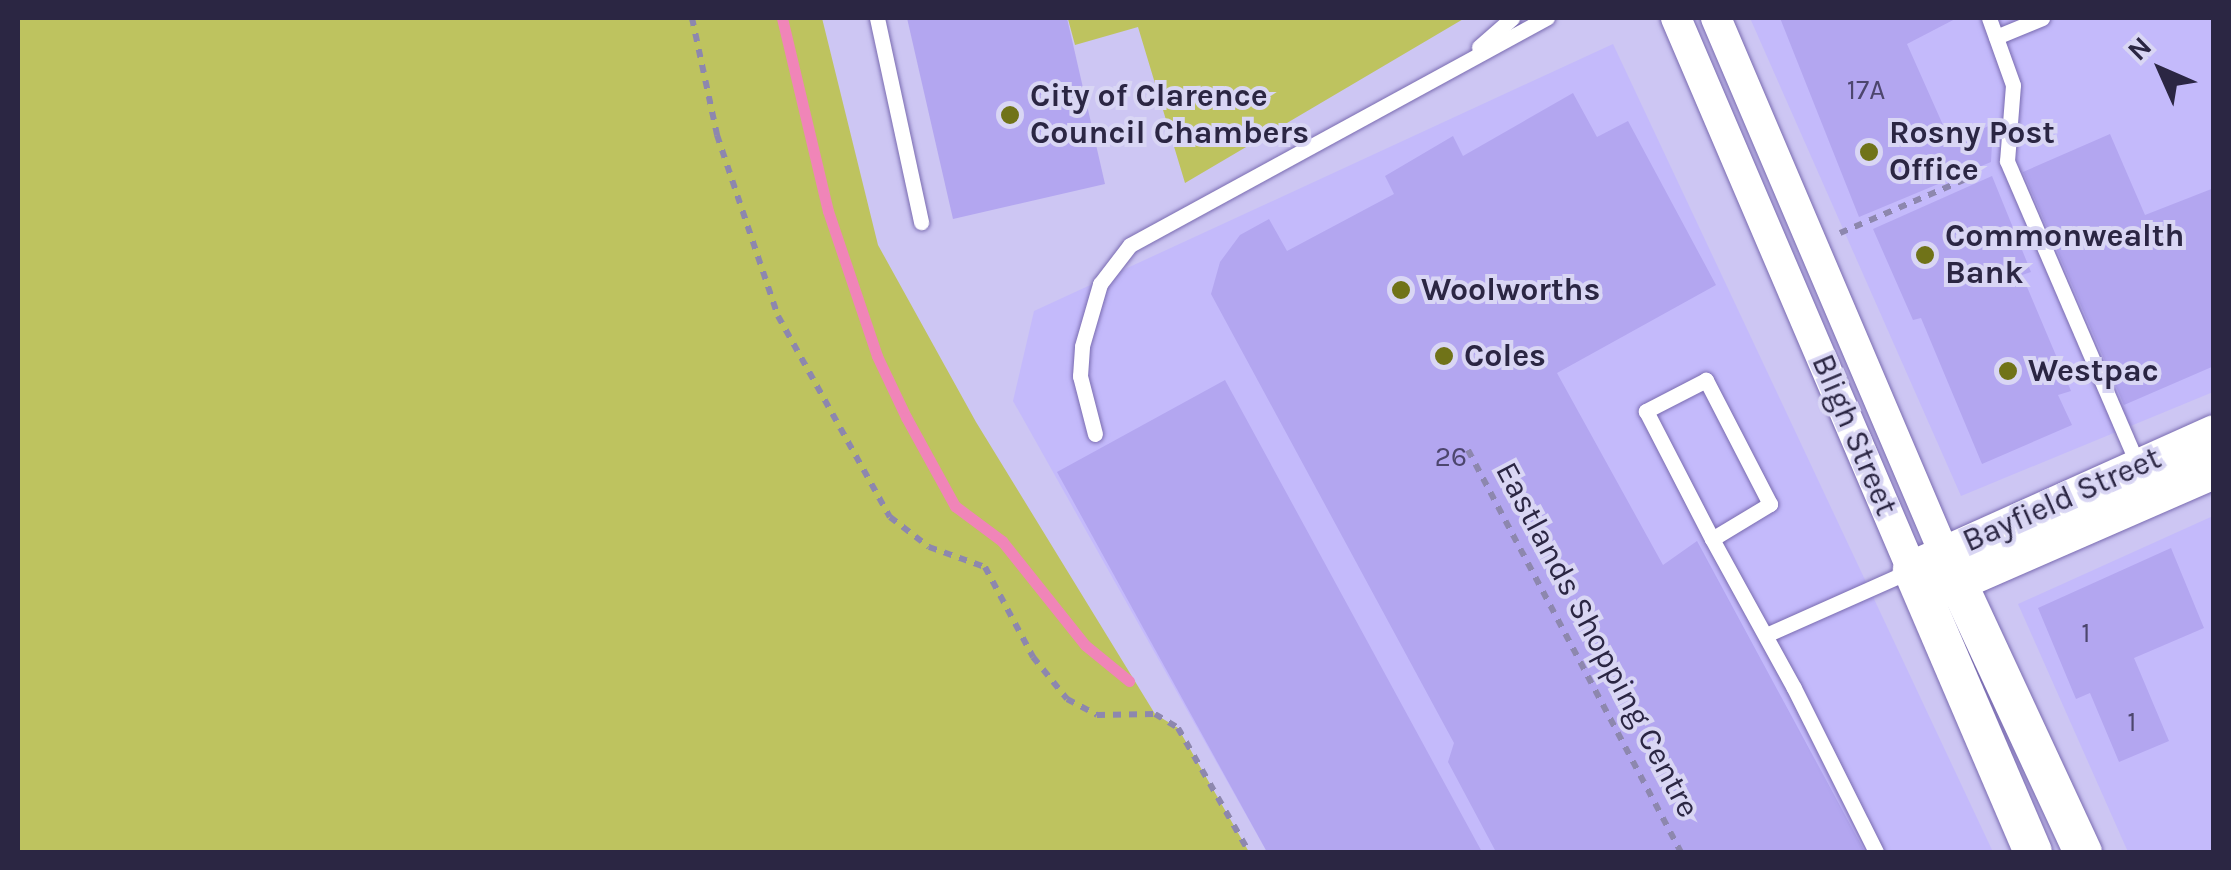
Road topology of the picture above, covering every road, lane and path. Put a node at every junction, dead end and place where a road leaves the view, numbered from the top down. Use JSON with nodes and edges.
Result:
{"nodes":[{"id":1,"x":692,"y":18,"type":"edge"},
{"id":2,"x":877,"y":18,"type":"edge"},
{"id":3,"x":1512,"y":18,"type":"edge"},
{"id":4,"x":1547,"y":18,"type":"edge"},
{"id":5,"x":1676,"y":18,"type":"edge"},
{"id":6,"x":1716,"y":18,"type":"edge"},
{"id":7,"x":1990,"y":18,"type":"edge"},
{"id":8,"x":2042,"y":18,"type":"edge"},
{"id":9,"x":1996,"y":36,"type":"junction"},
{"id":10,"x":1462,"y":63,"type":"junction"},
{"id":11,"x":2007,"y":161,"type":"junction"},
{"id":12,"x":922,"y":222,"type":"dead end"},
{"id":13,"x":1813,"y":244,"type":"junction"},
{"id":14,"x":1095,"y":434,"type":"dead end"},
{"id":15,"x":2214,"y":434,"type":"edge"},
{"id":16,"x":1468,"y":450,"type":"dead end"},
{"id":17,"x":2138,"y":465,"type":"junction"},
{"id":18,"x":2214,"y":470,"type":"edge"},
{"id":19,"x":1712,"y":540,"type":"junction"},
{"id":20,"x":1934,"y":576,"type":"junction"},
{"id":21,"x":1766,"y":635,"type":"junction"},
{"id":22,"x":2074,"y":847,"type":"edge"},
{"id":23,"x":1249,"y":852,"type":"edge"},
{"id":24,"x":1681,"y":852,"type":"edge"},
{"id":25,"x":1876,"y":852,"type":"edge"},
{"id":26,"x":2034,"y":852,"type":"edge"}],
"edges":[{"from":1,"to":23,"type":"path"},
{"from":2,"to":12,"type":"lane"},
{"from":3,"to":10,"type":"lane"},
{"from":4,"to":10,"type":"lane"},
{"from":5,"to":20,"type":"street","name":"Bligh Street"},
{"from":6,"to":13,"type":"street","name":"Bligh Street"},
{"from":7,"to":9,"type":"lane"},
{"from":8,"to":9,"type":"lane"},
{"from":9,"to":11,"type":"lane"},
{"from":10,"to":14,"type":"lane"},
{"from":11,"to":13,"type":"path"},
{"from":11,"to":17,"type":"lane"},
{"from":13,"to":20,"type":"street","name":"Bligh Street"},
{"from":15,"to":17,"type":"street","name":"Bayfield Street"},
{"from":16,"to":24,"type":"path","name":"Eastlands Shopping Centre"},
{"from":17,"to":20,"type":"street","name":"Bayfield Street"},
{"from":18,"to":20,"type":"street","name":"Bayfield Street"},
{"from":19,"to":19,"type":"lane"},
{"from":19,"to":21,"type":"lane"},
{"from":20,"to":21,"type":"lane"},
{"from":20,"to":22,"type":"street","name":"Bligh Street"},
{"from":20,"to":26,"type":"street","name":"Bligh Street"},
{"from":21,"to":25,"type":"lane"}]}
